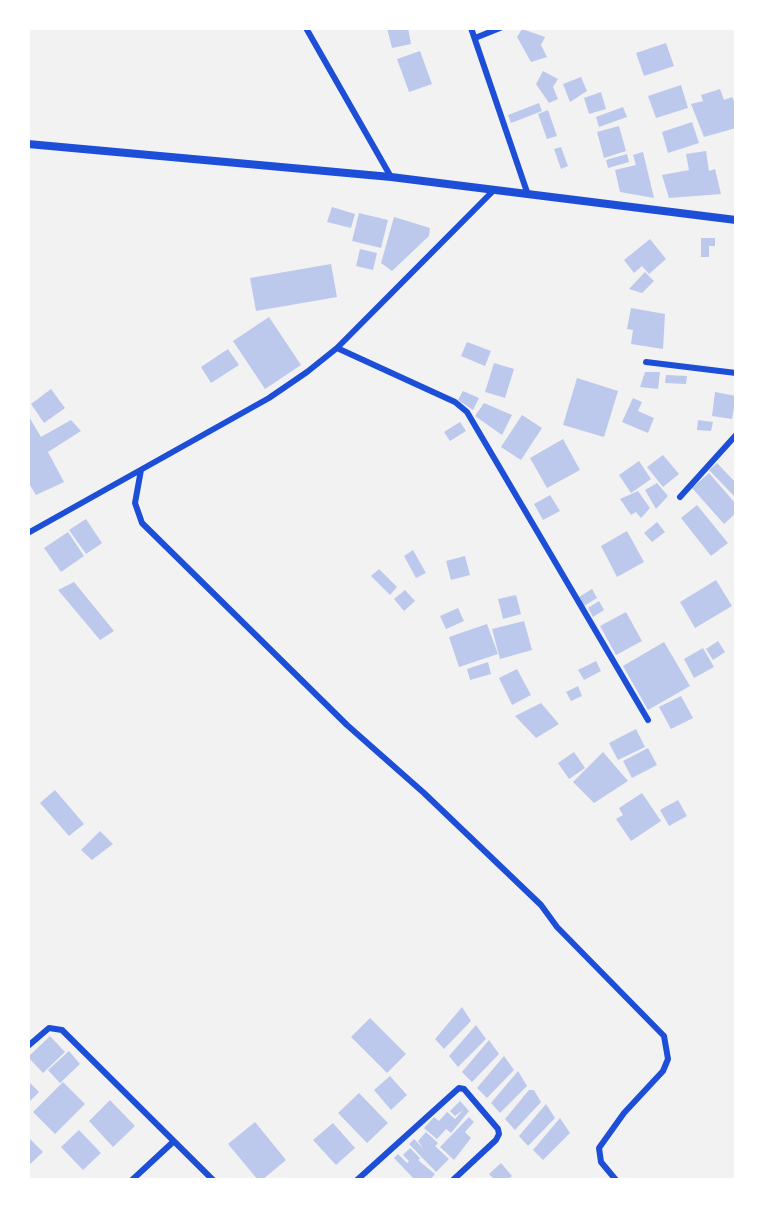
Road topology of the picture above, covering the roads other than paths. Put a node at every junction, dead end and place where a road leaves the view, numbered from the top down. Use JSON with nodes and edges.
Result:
{"nodes":[{"id":1,"x":306,"y":28,"type":"edge"},
{"id":2,"x":471,"y":28,"type":"edge"},
{"id":3,"x":500,"y":28,"type":"edge"},
{"id":4,"x":475,"y":38,"type":"junction"},
{"id":5,"x":28,"y":144,"type":"edge"},
{"id":6,"x":391,"y":177,"type":"junction"},
{"id":7,"x":494,"y":190,"type":"junction"},
{"id":8,"x":527,"y":192,"type":"junction"},
{"id":9,"x":735,"y":219,"type":"edge"},
{"id":10,"x":337,"y":348,"type":"junction"},
{"id":11,"x":646,"y":362,"type":"dead end"},
{"id":12,"x":736,"y":373,"type":"edge"},
{"id":13,"x":736,"y":435,"type":"edge"},
{"id":14,"x":141,"y":470,"type":"junction"},
{"id":15,"x":680,"y":497,"type":"dead end"},
{"id":16,"x":28,"y":533,"type":"edge"},
{"id":17,"x":648,"y":720,"type":"dead end"},
{"id":18,"x":28,"y":1046,"type":"edge"},
{"id":19,"x":173,"y":1142,"type":"junction"},
{"id":20,"x":132,"y":1180,"type":"edge"},
{"id":21,"x":213,"y":1180,"type":"edge"},
{"id":22,"x":357,"y":1180,"type":"edge"},
{"id":23,"x":453,"y":1180,"type":"edge"},
{"id":24,"x":616,"y":1180,"type":"edge"}],
"edges":[{"from":1,"to":6,"type":"street"},
{"from":2,"to":4,"type":"street"},
{"from":3,"to":4,"type":"street"},
{"from":4,"to":8,"type":"street"},
{"from":5,"to":6,"type":"street"},
{"from":6,"to":7,"type":"street"},
{"from":7,"to":8,"type":"street"},
{"from":7,"to":10,"type":"street"},
{"from":8,"to":9,"type":"street"},
{"from":10,"to":14,"type":"street"},
{"from":10,"to":17,"type":"street"},
{"from":11,"to":12,"type":"street"},
{"from":13,"to":15,"type":"street"},
{"from":14,"to":16,"type":"street"},
{"from":14,"to":24,"type":"street"},
{"from":18,"to":19,"type":"street"},
{"from":19,"to":20,"type":"street"},
{"from":19,"to":21,"type":"street"},
{"from":22,"to":23,"type":"street"}]}
